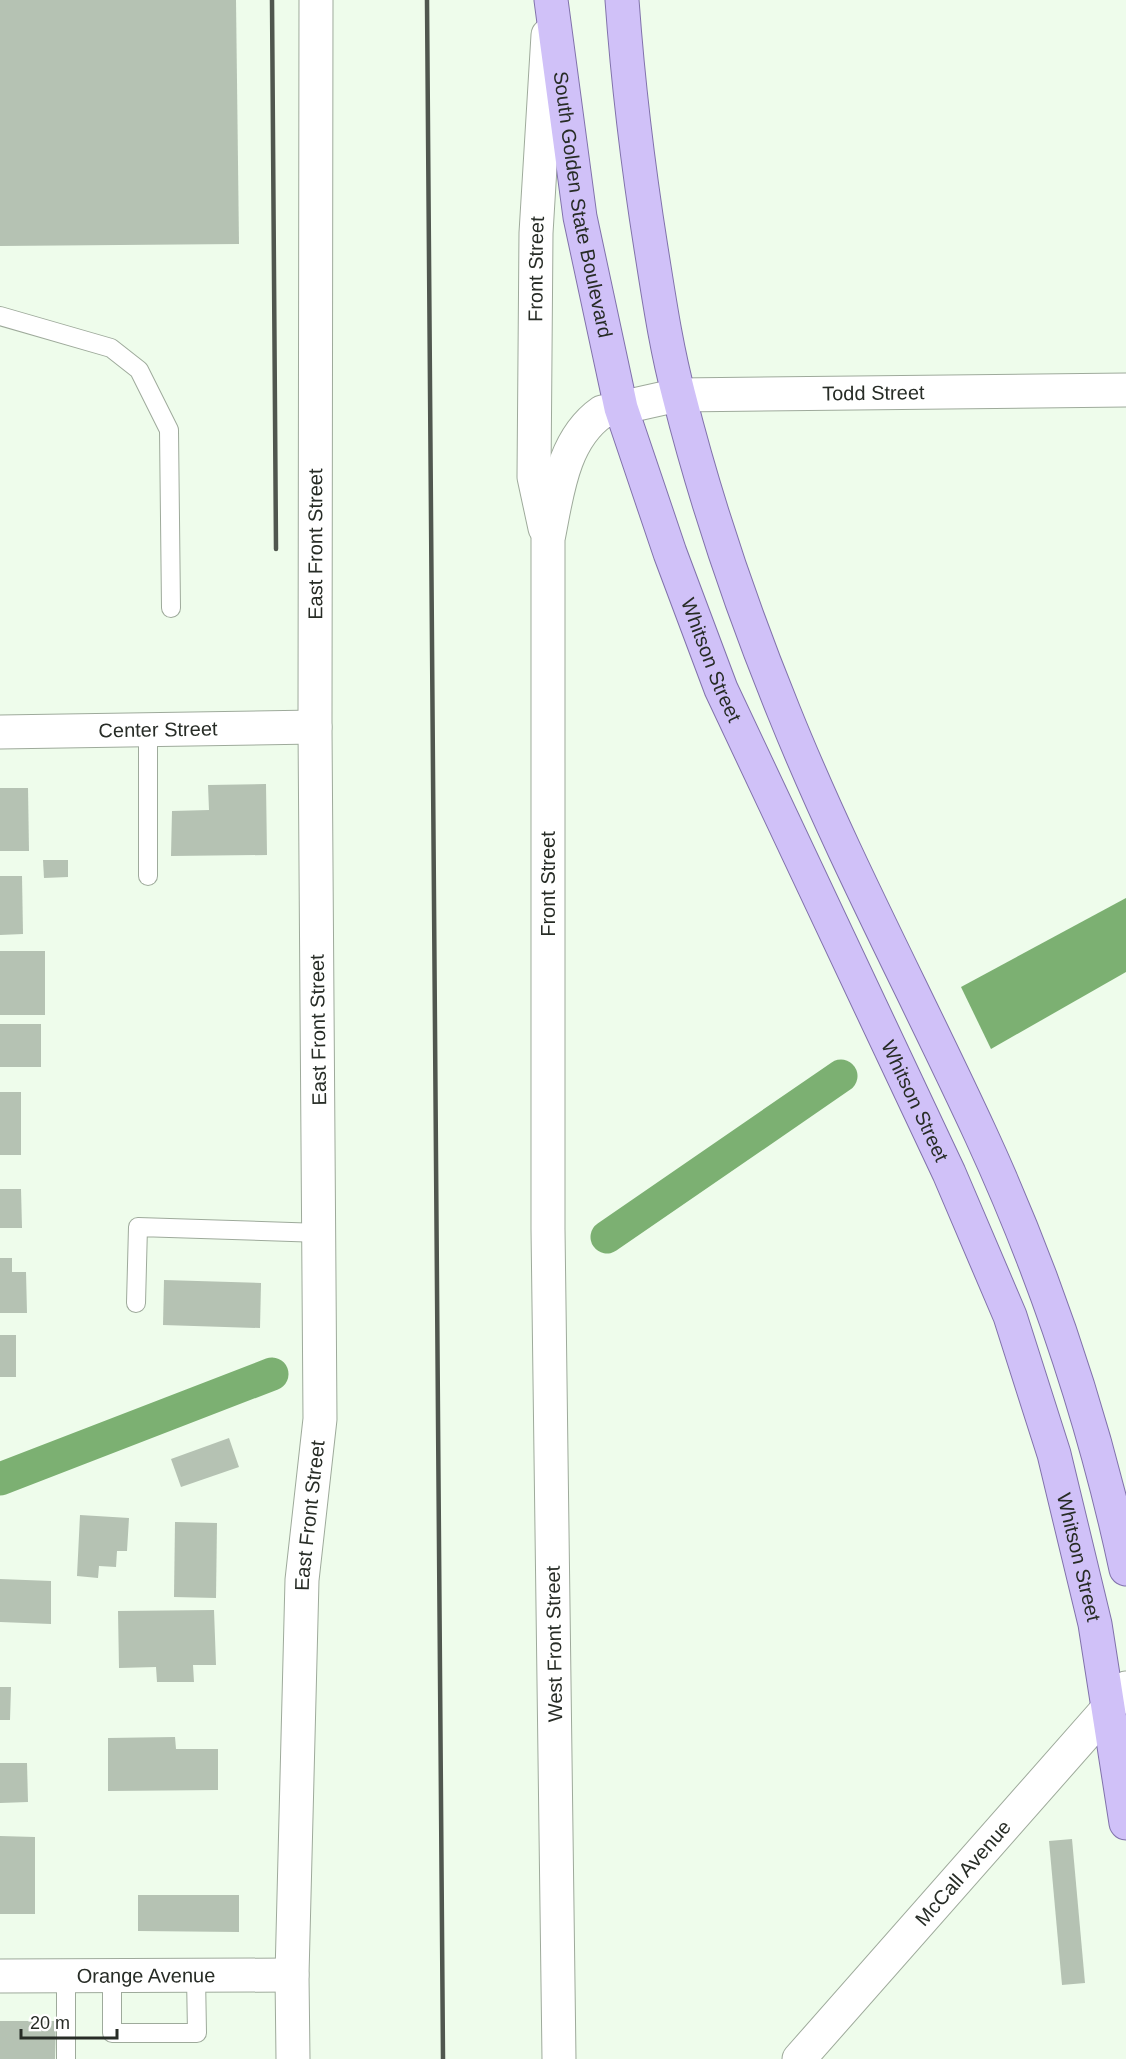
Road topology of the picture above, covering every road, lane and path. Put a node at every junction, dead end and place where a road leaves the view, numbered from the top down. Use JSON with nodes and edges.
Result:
{"nodes":[{"id":1,"x":316,"y":0,"type":"edge"},
{"id":2,"x":550,"y":0,"type":"edge"},
{"id":3,"x":622,"y":0,"type":"edge"},
{"id":4,"x":0,"y":316,"type":"edge"},
{"id":5,"x":1126,"y":390,"type":"edge"},
{"id":6,"x":678,"y":395,"type":"junction"},
{"id":7,"x":621,"y":408,"type":"junction"},
{"id":8,"x":548,"y":539,"type":"junction"},
{"id":9,"x":171,"y":608,"type":"dead end"},
{"id":10,"x":315,"y":727,"type":"junction"},
{"id":11,"x":148,"y":730,"type":"junction"},
{"id":12,"x":0,"y":732,"type":"edge"},
{"id":13,"x":148,"y":876,"type":"dead end"},
{"id":14,"x":548,"y":1229,"type":"joint"},
{"id":15,"x":321,"y":1233,"type":"junction"},
{"id":16,"x":136,"y":1303,"type":"dead end"},
{"id":17,"x":1126,"y":1569,"type":"edge"},
{"id":18,"x":1118,"y":1697,"type":"edge"},
{"id":19,"x":1126,"y":1823,"type":"edge"},
{"id":20,"x":292,"y":1975,"type":"junction"},
{"id":21,"x":0,"y":1976,"type":"edge"},
{"id":22,"x":112,"y":1976,"type":"junction"},
{"id":23,"x":196,"y":1976,"type":"junction"},
{"id":24,"x":66,"y":1977,"type":"junction"},
{"id":25,"x":66,"y":2059,"type":"edge"},
{"id":26,"x":293,"y":2059,"type":"edge"},
{"id":27,"x":559,"y":2059,"type":"edge"},
{"id":28,"x":799,"y":2059,"type":"edge"}],
"edges":[{"from":1,"to":10,"type":"street","name":"East Front Street"},
{"from":2,"to":7,"type":"main road","name":"South Golden State Boulevard"},
{"from":2,"to":8,"type":"street","name":"Front Street"},
{"from":3,"to":6,"type":"main road"},
{"from":4,"to":9,"type":"lane"},
{"from":5,"to":6,"type":"street","name":"Todd Street"},
{"from":6,"to":7,"type":"street","name":"Todd Street"},
{"from":6,"to":17,"type":"main road"},
{"from":7,"to":8,"type":"street","name":"Front Street"},
{"from":7,"to":18,"type":"main road","name":"Whitson Street"},
{"from":8,"to":14,"type":"street","name":"Front Street"},
{"from":10,"to":11,"type":"street","name":"Center Street"},
{"from":10,"to":15,"type":"street","name":"East Front Street"},
{"from":11,"to":12,"type":"street","name":"Center Street"},
{"from":11,"to":13,"type":"lane"},
{"from":14,"to":27,"type":"street","name":"West Front Street"},
{"from":15,"to":16,"type":"lane"},
{"from":15,"to":20,"type":"street","name":"East Front Street"},
{"from":18,"to":19,"type":"main road","name":"Whitson Street"},
{"from":18,"to":28,"type":"street","name":"McCall Avenue"},
{"from":20,"to":23,"type":"street","name":"Orange Avenue"},
{"from":20,"to":26,"type":"street","name":"East Front Street"},
{"from":21,"to":24,"type":"street","name":"Orange Avenue"},
{"from":22,"to":23,"type":"street","name":"Orange Avenue"},
{"from":22,"to":23,"type":"lane"},
{"from":22,"to":24,"type":"street","name":"Orange Avenue"},
{"from":24,"to":25,"type":"lane"}]}
